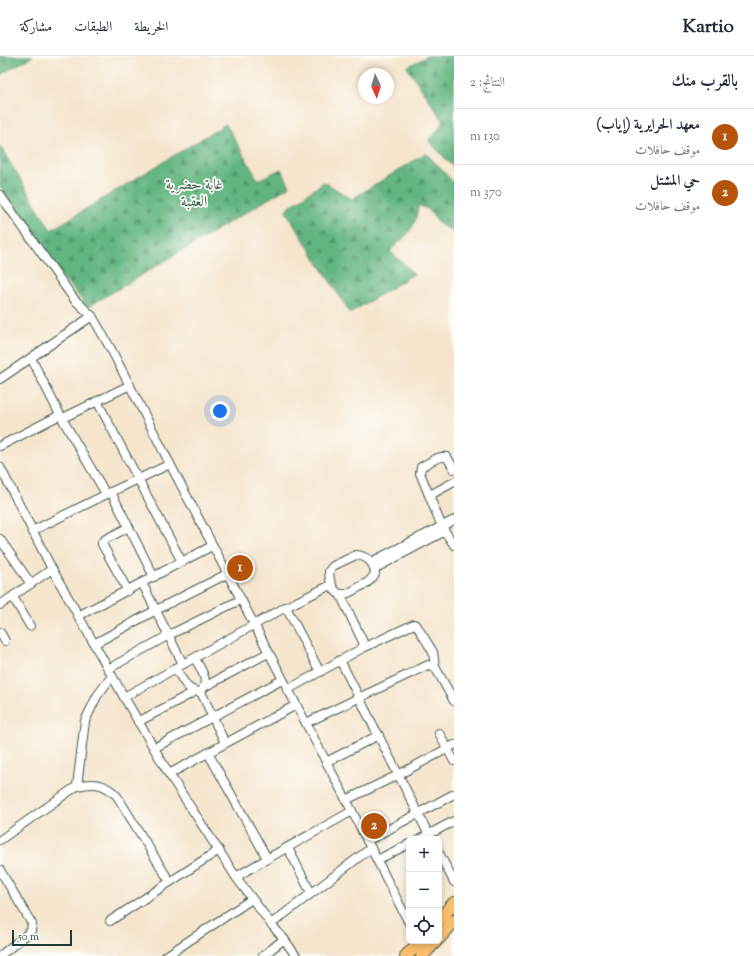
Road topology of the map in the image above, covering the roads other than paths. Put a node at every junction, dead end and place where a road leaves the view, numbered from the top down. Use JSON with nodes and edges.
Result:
{"nodes":[{"id":1,"x":0,"y":195,"type":"edge"},
{"id":2,"x":92,"y":316,"type":"junction"},
{"id":3,"x":31,"y":358,"type":"junction"},
{"id":4,"x":0,"y":379,"type":"edge"},
{"id":5,"x":130,"y":385,"type":"junction"},
{"id":6,"x":97,"y":401,"type":"junction"},
{"id":7,"x":62,"y":417,"type":"junction"},
{"id":8,"x":0,"y":446,"type":"edge"},
{"id":9,"x":170,"y":464,"type":"junction"},
{"id":10,"x":0,"y":467,"type":"edge"},
{"id":11,"x":454,"y":469,"type":"edge"},
{"id":12,"x":138,"y":479,"type":"junction"},
{"id":13,"x":8,"y":481,"type":"junction"},
{"id":14,"x":454,"y":482,"type":"edge"},
{"id":15,"x":0,"y":486,"type":"edge"},
{"id":16,"x":108,"y":493,"type":"junction"},
{"id":17,"x":430,"y":495,"type":"junction"},
{"id":18,"x":454,"y":520,"type":"edge"},
{"id":19,"x":129,"y":527,"type":"junction"},
{"id":20,"x":444,"y":529,"type":"junction"},
{"id":21,"x":32,"y":531,"type":"junction"},
{"id":22,"x":0,"y":539,"type":"edge"},
{"id":23,"x":212,"y":546,"type":"junction"},
{"id":24,"x":454,"y":546,"type":"edge"},
{"id":25,"x":3,"y":548,"type":"edge"},
{"id":26,"x":182,"y":562,"type":"junction"},
{"id":27,"x":373,"y":566,"type":"junction"},
{"id":28,"x":52,"y":569,"type":"junction"},
{"id":29,"x":227,"y":574,"type":"junction"},
{"id":30,"x":154,"y":577,"type":"junction"},
{"id":31,"x":142,"y":583,"type":"junction"},
{"id":32,"x":31,"y":584,"type":"junction"},
{"id":33,"x":331,"y":586,"type":"junction"},
{"id":34,"x":128,"y":591,"type":"junction"},
{"id":35,"x":340,"y":594,"type":"junction"},
{"id":36,"x":13,"y":597,"type":"junction"},
{"id":37,"x":240,"y":600,"type":"junction"},
{"id":38,"x":0,"y":605,"type":"edge"},
{"id":39,"x":286,"y":607,"type":"junction"},
{"id":40,"x":156,"y":610,"type":"junction"},
{"id":41,"x":78,"y":616,"type":"junction"},
{"id":42,"x":254,"y":625,"type":"junction"},
{"id":43,"x":30,"y":626,"type":"dead end"},
{"id":44,"x":0,"y":632,"type":"edge"},
{"id":45,"x":168,"y":635,"type":"junction"},
{"id":46,"x":5,"y":641,"type":"dead end"},
{"id":47,"x":94,"y":644,"type":"junction"},
{"id":48,"x":362,"y":649,"type":"junction"},
{"id":49,"x":268,"y":653,"type":"junction"},
{"id":50,"x":195,"y":658,"type":"junction"},
{"id":51,"x":340,"y":660,"type":"junction"},
{"id":52,"x":183,"y":664,"type":"junction"},
{"id":53,"x":435,"y":667,"type":"junction"},
{"id":54,"x":175,"y":668,"type":"junction"},
{"id":55,"x":110,"y":672,"type":"junction"},
{"id":56,"x":320,"y":672,"type":"junction"},
{"id":57,"x":282,"y":680,"type":"junction"},
{"id":58,"x":200,"y":690,"type":"junction"},
{"id":59,"x":287,"y":690,"type":"junction"},
{"id":60,"x":124,"y":697,"type":"junction"},
{"id":61,"x":360,"y":697,"type":"junction"},
{"id":62,"x":454,"y":701,"type":"edge"},
{"id":63,"x":296,"y":706,"type":"junction"},
{"id":64,"x":212,"y":717,"type":"junction"},
{"id":65,"x":138,"y":722,"type":"junction"},
{"id":66,"x":306,"y":723,"type":"junction"},
{"id":67,"x":439,"y":733,"type":"dead end"},
{"id":68,"x":379,"y":735,"type":"junction"},
{"id":69,"x":225,"y":743,"type":"junction"},
{"id":70,"x":451,"y":746,"type":"edge"},
{"id":71,"x":154,"y":748,"type":"junction"},
{"id":72,"x":208,"y":753,"type":"junction"},
{"id":73,"x":454,"y":761,"type":"edge"},
{"id":74,"x":326,"y":762,"type":"junction"},
{"id":75,"x":169,"y":774,"type":"junction"},
{"id":76,"x":398,"y":775,"type":"junction"},
{"id":77,"x":77,"y":786,"type":"junction"},
{"id":78,"x":454,"y":794,"type":"edge"},
{"id":79,"x":346,"y":800,"type":"junction"},
{"id":80,"x":352,"y":812,"type":"junction"},
{"id":81,"x":418,"y":813,"type":"junction"},
{"id":82,"x":454,"y":821,"type":"edge"},
{"id":83,"x":430,"y":836,"type":"edge"},
{"id":84,"x":432,"y":836,"type":"edge"},
{"id":85,"x":0,"y":840,"type":"edge"},
{"id":86,"x":369,"y":844,"type":"junction"},
{"id":87,"x":406,"y":846,"type":"edge"},
{"id":88,"x":288,"y":848,"type":"junction"},
{"id":89,"x":219,"y":850,"type":"junction"},
{"id":90,"x":267,"y":858,"type":"junction"},
{"id":91,"x":377,"y":860,"type":"junction"},
{"id":92,"x":442,"y":860,"type":"edge"},
{"id":93,"x":0,"y":870,"type":"edge"},
{"id":94,"x":236,"y":877,"type":"junction"},
{"id":95,"x":170,"y":882,"type":"junction"},
{"id":96,"x":454,"y":882,"type":"edge"},
{"id":97,"x":311,"y":893,"type":"junction"},
{"id":98,"x":252,"y":899,"type":"junction"},
{"id":99,"x":454,"y":903,"type":"edge"},
{"id":100,"x":406,"y":917,"type":"edge"},
{"id":101,"x":442,"y":917,"type":"edge"},
{"id":102,"x":110,"y":921,"type":"dead end"},
{"id":103,"x":454,"y":921,"type":"edge"},
{"id":104,"x":271,"y":924,"type":"junction"},
{"id":105,"x":442,"y":935,"type":"edge"},
{"id":106,"x":284,"y":940,"type":"junction"},
{"id":107,"x":417,"y":944,"type":"edge"},
{"id":108,"x":433,"y":944,"type":"edge"},
{"id":109,"x":1,"y":955,"type":"edge"},
{"id":110,"x":166,"y":956,"type":"edge"},
{"id":111,"x":262,"y":956,"type":"edge"},
{"id":112,"x":296,"y":956,"type":"edge"},
{"id":113,"x":406,"y":956,"type":"edge"},
{"id":114,"x":422,"y":956,"type":"edge"}],
"edges":[{"from":1,"to":2,"type":"street"},
{"from":2,"to":3,"type":"street"},
{"from":2,"to":5,"type":"street"},
{"from":3,"to":4,"type":"street"},
{"from":3,"to":7,"type":"street"},
{"from":5,"to":6,"type":"street"},
{"from":5,"to":9,"type":"street"},
{"from":6,"to":7,"type":"street"},
{"from":6,"to":12,"type":"street"},
{"from":7,"to":8,"type":"street"},
{"from":7,"to":16,"type":"street"},
{"from":9,"to":12,"type":"street"},
{"from":9,"to":23,"type":"street"},
{"from":10,"to":13,"type":"street"},
{"from":11,"to":17,"type":"street"},
{"from":12,"to":16,"type":"street"},
{"from":12,"to":26,"type":"street"},
{"from":13,"to":15,"type":"street"},
{"from":13,"to":21,"type":"street"},
{"from":14,"to":17,"type":"street"},
{"from":16,"to":19,"type":"street"},
{"from":16,"to":21,"type":"street"},
{"from":17,"to":20,"type":"street"},
{"from":18,"to":20,"type":"street"},
{"from":19,"to":30,"type":"street"},
{"from":19,"to":34,"type":"street"},
{"from":20,"to":24,"type":"street"},
{"from":20,"to":27,"type":"street"},
{"from":21,"to":28,"type":"street"},
{"from":22,"to":25,"type":"street"},
{"from":23,"to":26,"type":"street"},
{"from":23,"to":29,"type":"street"},
{"from":25,"to":32,"type":"street"},
{"from":26,"to":30,"type":"street"},
{"from":27,"to":33,"type":"street"},
{"from":27,"to":35,"type":"street"},
{"from":28,"to":32,"type":"street"},
{"from":28,"to":41,"type":"street"},
{"from":29,"to":37,"type":"street"},
{"from":29,"to":40,"type":"street"},
{"from":30,"to":31,"type":"street"},
{"from":31,"to":34,"type":"street"},
{"from":31,"to":40,"type":"street"},
{"from":32,"to":36,"type":"street"},
{"from":33,"to":35,"type":"street"},
{"from":33,"to":39,"type":"street"},
{"from":34,"to":41,"type":"street"},
{"from":35,"to":48,"type":"street"},
{"from":36,"to":38,"type":"street"},
{"from":36,"to":43,"type":"street"},
{"from":37,"to":42,"type":"street"},
{"from":37,"to":45,"type":"street"},
{"from":39,"to":42,"type":"street"},
{"from":39,"to":56,"type":"street"},
{"from":40,"to":45,"type":"street"},
{"from":40,"to":47,"type":"street"},
{"from":41,"to":47,"type":"street"},
{"from":42,"to":49,"type":"street"},
{"from":42,"to":50,"type":"street"},
{"from":44,"to":46,"type":"street"},
{"from":45,"to":52,"type":"street"},
{"from":45,"to":55,"type":"street"},
{"from":47,"to":55,"type":"street"},
{"from":48,"to":51,"type":"street"},
{"from":48,"to":53,"type":"street"},
{"from":49,"to":57,"type":"street"},
{"from":49,"to":58,"type":"street"},
{"from":50,"to":52,"type":"street"},
{"from":50,"to":58,"type":"street"},
{"from":51,"to":56,"type":"street"},
{"from":51,"to":61,"type":"street"},
{"from":52,"to":54,"type":"street"},
{"from":53,"to":61,"type":"street"},
{"from":53,"to":62,"type":"street"},
{"from":54,"to":58,"type":"street"},
{"from":54,"to":60,"type":"street"},
{"from":55,"to":60,"type":"street"},
{"from":55,"to":77,"type":"street"},
{"from":56,"to":59,"type":"street"},
{"from":57,"to":59,"type":"street"},
{"from":57,"to":64,"type":"street"},
{"from":58,"to":64,"type":"street"},
{"from":58,"to":65,"type":"street"},
{"from":59,"to":63,"type":"street"},
{"from":60,"to":65,"type":"street"},
{"from":61,"to":66,"type":"street"},
{"from":61,"to":68,"type":"street"},
{"from":63,"to":66,"type":"street"},
{"from":63,"to":69,"type":"street"},
{"from":64,"to":69,"type":"street"},
{"from":64,"to":71,"type":"street"},
{"from":65,"to":71,"type":"street"},
{"from":66,"to":74,"type":"street"},
{"from":67,"to":70,"type":"street"},
{"from":68,"to":74,"type":"street"},
{"from":68,"to":76,"type":"street"},
{"from":69,"to":72,"type":"street"},
{"from":70,"to":73,"type":"street"},
{"from":70,"to":76,"type":"street"},
{"from":71,"to":75,"type":"street"},
{"from":72,"to":75,"type":"street"},
{"from":72,"to":90,"type":"street"},
{"from":74,"to":79,"type":"street"},
{"from":75,"to":89,"type":"street"},
{"from":76,"to":79,"type":"street"},
{"from":76,"to":81,"type":"street"},
{"from":77,"to":85,"type":"street"},
{"from":77,"to":95,"type":"street"},
{"from":78,"to":81,"type":"street"},
{"from":79,"to":80,"type":"street"},
{"from":80,"to":86,"type":"street"},
{"from":80,"to":88,"type":"street"},
{"from":81,"to":83,"type":"street"},
{"from":81,"to":86,"type":"street"},
{"from":82,"to":84,"type":"street"},
{"from":86,"to":91,"type":"street"},
{"from":86,"to":97,"type":"street"},
{"from":87,"to":91,"type":"street"},
{"from":88,"to":90,"type":"street"},
{"from":88,"to":97,"type":"street"},
{"from":89,"to":94,"type":"street"},
{"from":89,"to":95,"type":"street"},
{"from":90,"to":94,"type":"street"},
{"from":91,"to":100,"type":"street"},
{"from":92,"to":96,"type":"street"},
{"from":93,"to":109,"type":"street"},
{"from":94,"to":98,"type":"street"},
{"from":95,"to":102,"type":"street"},
{"from":97,"to":104,"type":"street"},
{"from":98,"to":104,"type":"street"},
{"from":98,"to":110,"type":"street"},
{"from":99,"to":101,"type":"highway"},
{"from":103,"to":105,"type":"highway"},
{"from":104,"to":106,"type":"street"},
{"from":106,"to":111,"type":"street"},
{"from":106,"to":112,"type":"street"},
{"from":107,"to":113,"type":"highway"},
{"from":108,"to":114,"type":"highway"}]}
